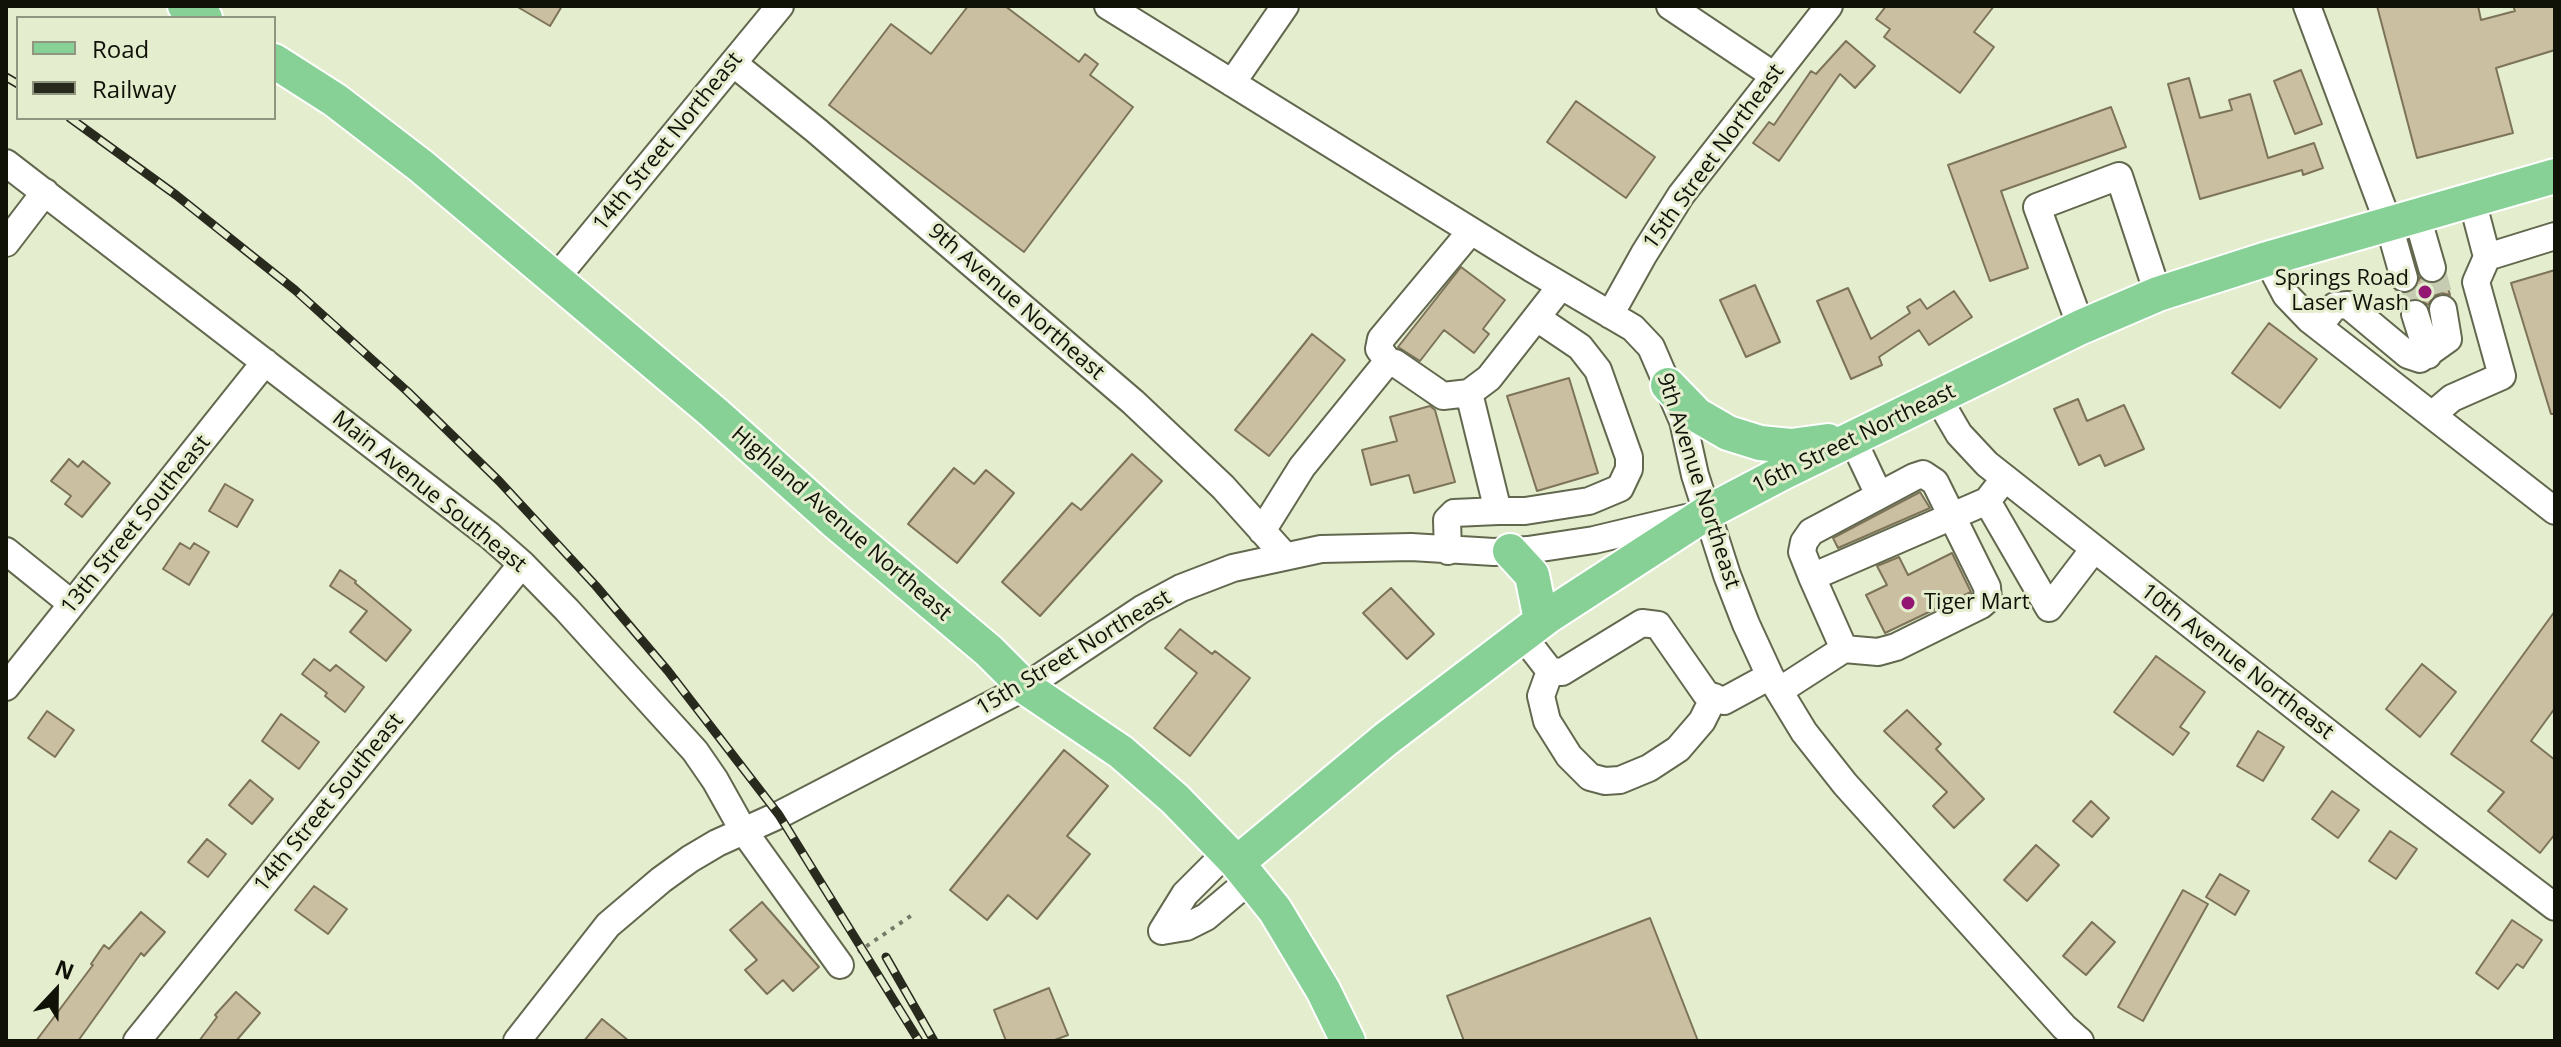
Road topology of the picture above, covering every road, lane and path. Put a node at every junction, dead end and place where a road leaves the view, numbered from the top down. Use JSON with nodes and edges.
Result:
{"nodes":[{"id":1,"x":780,"y":6,"type":"edge"},
{"id":2,"x":1108,"y":6,"type":"edge"},
{"id":3,"x":1285,"y":6,"type":"edge"},
{"id":4,"x":1670,"y":6,"type":"edge"},
{"id":5,"x":1829,"y":6,"type":"edge"},
{"id":6,"x":2307,"y":6,"type":"edge"},
{"id":7,"x":276,"y":62,"type":"edge"},
{"id":8,"x":733,"y":63,"type":"junction"},
{"id":9,"x":1773,"y":75,"type":"junction"},
{"id":10,"x":1232,"y":83,"type":"junction"},
{"id":11,"x":6,"y":163,"type":"edge"},
{"id":12,"x":2555,"y":176,"type":"edge"},
{"id":13,"x":45,"y":192,"type":"junction"},
{"id":14,"x":2472,"y":200,"type":"junction"},
{"id":15,"x":2403,"y":220,"type":"junction"},
{"id":16,"x":1471,"y":231,"type":"junction"},
{"id":17,"x":2555,"y":236,"type":"edge"},
{"id":18,"x":6,"y":243,"type":"edge"},
{"id":19,"x":2487,"y":257,"type":"junction"},
{"id":20,"x":2267,"y":259,"type":"junction"},
{"id":21,"x":2432,"y":268,"type":"tunnel mouth"},
{"id":22,"x":556,"y":278,"type":"junction"},
{"id":23,"x":2404,"y":278,"type":"tunnel mouth"},
{"id":24,"x":1561,"y":286,"type":"junction"},
{"id":25,"x":2158,"y":294,"type":"junction"},
{"id":26,"x":2443,"y":309,"type":"tunnel mouth"},
{"id":27,"x":2415,"y":314,"type":"tunnel mouth"},
{"id":28,"x":1610,"y":315,"type":"junction"},
{"id":29,"x":1537,"y":318,"type":"junction"},
{"id":30,"x":2319,"y":326,"type":"junction"},
{"id":31,"x":2081,"y":327,"type":"junction"},
{"id":32,"x":1384,"y":350,"type":"junction"},
{"id":33,"x":2428,"y":355,"type":"junction"},
{"id":34,"x":265,"y":362,"type":"junction"},
{"id":35,"x":1668,"y":385,"type":"junction"},
{"id":36,"x":1469,"y":393,"type":"junction"},
{"id":37,"x":1938,"y":398,"type":"junction"},
{"id":38,"x":2432,"y":415,"type":"junction"},
{"id":39,"x":1852,"y":438,"type":"junction"},
{"id":40,"x":2005,"y":478,"type":"junction"},
{"id":41,"x":1879,"y":495,"type":"junction"},
{"id":42,"x":1987,"y":501,"type":"junction"},
{"id":43,"x":1498,"y":511,"type":"junction"},
{"id":44,"x":2555,"y":511,"type":"edge"},
{"id":45,"x":1708,"y":512,"type":"junction"},
{"id":46,"x":1953,"y":515,"type":"junction"},
{"id":47,"x":1262,"y":531,"type":"junction"},
{"id":48,"x":2094,"y":549,"type":"junction"},
{"id":49,"x":6,"y":551,"type":"edge"},
{"id":50,"x":1448,"y":551,"type":"junction"},
{"id":51,"x":1510,"y":551,"type":"junction"},
{"id":52,"x":1285,"y":556,"type":"junction"},
{"id":53,"x":522,"y":564,"type":"junction"},
{"id":54,"x":1812,"y":577,"type":"junction"},
{"id":55,"x":72,"y":604,"type":"junction"},
{"id":56,"x":1532,"y":628,"type":"junction"},
{"id":57,"x":1844,"y":649,"type":"junction"},
{"id":58,"x":1550,"y":671,"type":"junction"},
{"id":59,"x":1774,"y":683,"type":"junction"},
{"id":60,"x":6,"y":687,"type":"edge"},
{"id":61,"x":1025,"y":687,"type":"junction"},
{"id":62,"x":1714,"y":697,"type":"junction"},
{"id":63,"x":743,"y":830,"type":"junction"},
{"id":64,"x":1239,"y":864,"type":"junction"},
{"id":65,"x":2555,"y":907,"type":"edge"},
{"id":66,"x":912,"y":915,"type":"dead end"},
{"id":67,"x":840,"y":965,"type":"joint"},
{"id":68,"x":2055,"y":1031,"type":"edge"},
{"id":69,"x":137,"y":1041,"type":"edge"},
{"id":70,"x":517,"y":1041,"type":"edge"},
{"id":71,"x":1348,"y":1041,"type":"edge"},
{"id":72,"x":2080,"y":1041,"type":"edge"}],
"edges":[{"from":1,"to":8,"type":"street","name":"14th Street Northeast"},
{"from":2,"to":10,"type":"street","name":"9th Avenue Northeast"},
{"from":3,"to":10,"type":"street"},
{"from":4,"to":9,"type":"street"},
{"from":5,"to":9,"type":"street","name":"15th Street Northeast"},
{"from":6,"to":15,"type":"street"},
{"from":7,"to":22,"type":"main road","name":"Highland Avenue Northeast"},
{"from":8,"to":22,"type":"street","name":"14th Street Northeast"},
{"from":8,"to":47,"type":"street","name":"9th Avenue Northeast"},
{"from":9,"to":28,"type":"street","name":"15th Street Northeast"},
{"from":10,"to":16,"type":"street","name":"9th Avenue Northeast"},
{"from":11,"to":13,"type":"street","name":"Main Avenue Southeast"},
{"from":12,"to":14,"type":"main road","name":"16th Street Northeast"},
{"from":13,"to":18,"type":"street"},
{"from":13,"to":34,"type":"street","name":"Main Avenue Southeast"},
{"from":14,"to":15,"type":"main road","name":"16th Street Northeast"},
{"from":14,"to":19,"type":"street"},
{"from":15,"to":20,"type":"main road","name":"16th Street Northeast"},
{"from":15,"to":21,"type":"street"},
{"from":15,"to":23,"type":"street"},
{"from":16,"to":24,"type":"street","name":"9th Avenue Northeast"},
{"from":16,"to":32,"type":"street"},
{"from":17,"to":19,"type":"street"},
{"from":19,"to":38,"type":"street"},
{"from":20,"to":25,"type":"main road","name":"16th Street Northeast"},
{"from":20,"to":30,"type":"street"},
{"from":22,"to":61,"type":"main road","name":"Highland Avenue Northeast"},
{"from":24,"to":28,"type":"street","name":"9th Avenue Northeast"},
{"from":24,"to":29,"type":"street"},
{"from":25,"to":31,"type":"main road","name":"16th Street Northeast"},
{"from":25,"to":31,"type":"street"},
{"from":26,"to":33,"type":"street"},
{"from":27,"to":33,"type":"street"},
{"from":28,"to":35,"type":"street","name":"9th Avenue Northeast"},
{"from":29,"to":36,"type":"street"},
{"from":29,"to":43,"type":"street"},
{"from":30,"to":33,"type":"street"},
{"from":30,"to":38,"type":"street"},
{"from":31,"to":37,"type":"main road","name":"16th Street Northeast"},
{"from":32,"to":36,"type":"street"},
{"from":32,"to":47,"type":"street"},
{"from":34,"to":53,"type":"street","name":"Main Avenue Southeast"},
{"from":34,"to":55,"type":"street","name":"13th Street Southeast"},
{"from":35,"to":39,"type":"main road"},
{"from":35,"to":45,"type":"street","name":"9th Avenue Northeast"},
{"from":36,"to":43,"type":"street"},
{"from":37,"to":39,"type":"main road","name":"16th Street Northeast"},
{"from":37,"to":40,"type":"street","name":"10th Avenue Northeast"},
{"from":38,"to":44,"type":"street"},
{"from":39,"to":41,"type":"street"},
{"from":39,"to":45,"type":"main road","name":"16th Street Northeast"},
{"from":40,"to":42,"type":"street"},
{"from":40,"to":48,"type":"street","name":"10th Avenue Northeast"},
{"from":41,"to":46,"type":"street"},
{"from":41,"to":54,"type":"street"},
{"from":42,"to":46,"type":"street"},
{"from":42,"to":48,"type":"street"},
{"from":43,"to":50,"type":"street"},
{"from":45,"to":51,"type":"street","name":"15th Street Northeast"},
{"from":45,"to":56,"type":"main road","name":"16th Street Northeast"},
{"from":45,"to":59,"type":"street","name":"9th Avenue Northeast"},
{"from":46,"to":54,"type":"street"},
{"from":46,"to":57,"type":"street"},
{"from":47,"to":52,"type":"street","name":"9th Avenue Northeast"},
{"from":48,"to":65,"type":"street","name":"10th Avenue Northeast"},
{"from":49,"to":55,"type":"street"},
{"from":50,"to":51,"type":"street","name":"15th Street Northeast"},
{"from":50,"to":52,"type":"street","name":"15th Street Northeast"},
{"from":51,"to":56,"type":"main road"},
{"from":52,"to":61,"type":"street","name":"15th Street Northeast"},
{"from":53,"to":63,"type":"street","name":"Main Avenue Southeast"},
{"from":53,"to":69,"type":"street","name":"14th Street Southeast"},
{"from":54,"to":57,"type":"street"},
{"from":55,"to":60,"type":"street","name":"13th Street Southeast"},
{"from":56,"to":58,"type":"street"},
{"from":56,"to":64,"type":"main road","name":"16th Street Northeast"},
{"from":57,"to":59,"type":"street"},
{"from":58,"to":62,"type":"street"},
{"from":58,"to":62,"type":"street"},
{"from":59,"to":62,"type":"street"},
{"from":59,"to":68,"type":"street","name":"9th Avenue Northeast"},
{"from":61,"to":63,"type":"street","name":"15th Street Northeast"},
{"from":61,"to":64,"type":"main road","name":"Highland Avenue Northeast"},
{"from":63,"to":67,"type":"street","name":"Main Avenue Southeast"},
{"from":63,"to":70,"type":"street","name":"15th Street Northeast"},
{"from":64,"to":71,"type":"main road","name":"Highland Avenue Northeast"},
{"from":66,"to":67,"type":"path"},
{"from":68,"to":72,"type":"street","name":"9th Avenue Northeast"}]}
